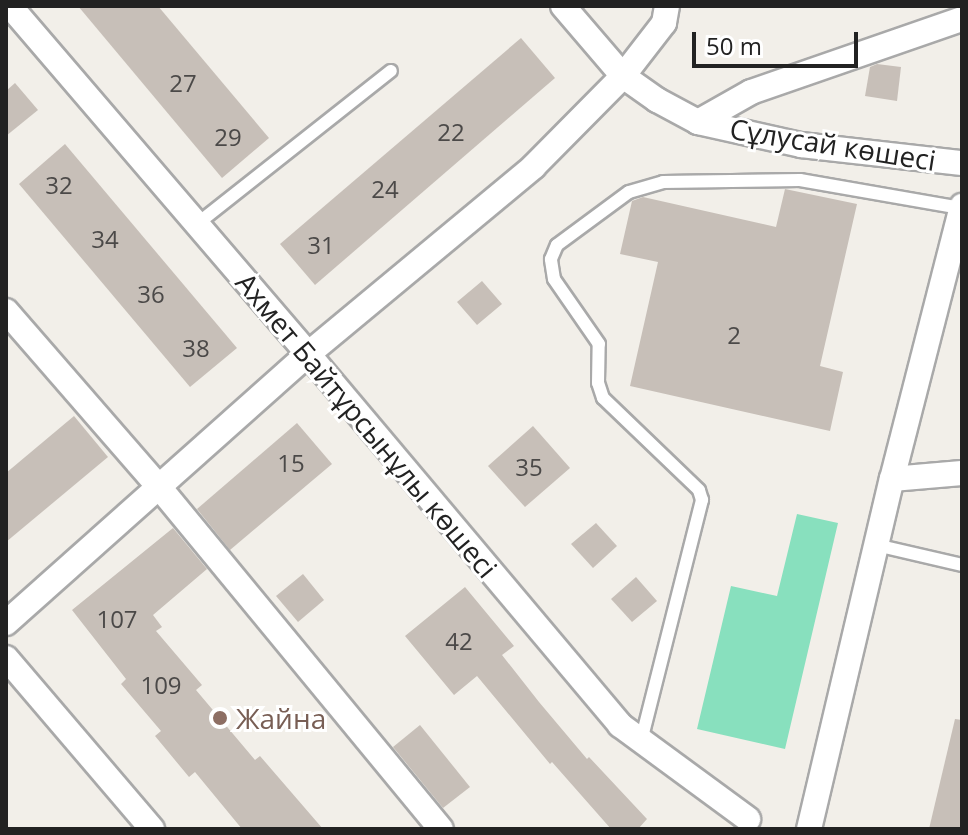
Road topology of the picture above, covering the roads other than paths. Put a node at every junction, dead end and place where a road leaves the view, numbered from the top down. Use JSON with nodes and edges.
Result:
{"nodes":[{"id":1,"x":10,"y":6,"type":"edge"},
{"id":2,"x":563,"y":6,"type":"edge"},
{"id":3,"x":667,"y":6,"type":"edge"},
{"id":4,"x":962,"y":19,"type":"edge"},
{"id":5,"x":391,"y":71,"type":"dead end"},
{"id":6,"x":623,"y":76,"type":"junction"},
{"id":7,"x":698,"y":122,"type":"junction"},
{"id":8,"x":962,"y":163,"type":"edge"},
{"id":9,"x":962,"y":207,"type":"edge"},
{"id":10,"x":197,"y":224,"type":"junction"},
{"id":11,"x":6,"y":311,"type":"edge"},
{"id":12,"x":308,"y":354,"type":"junction"},
{"id":13,"x":962,"y":473,"type":"edge"},
{"id":14,"x":892,"y":479,"type":"junction"},
{"id":15,"x":159,"y":487,"type":"junction"},
{"id":16,"x":876,"y":545,"type":"junction"},
{"id":17,"x":962,"y":565,"type":"edge"},
{"id":18,"x":6,"y":623,"type":"edge"},
{"id":19,"x":6,"y":658,"type":"edge"},
{"id":20,"x":641,"y":741,"type":"junction"},
{"id":21,"x":748,"y":819,"type":"dead end"},
{"id":22,"x":152,"y":829,"type":"edge"},
{"id":23,"x":441,"y":829,"type":"edge"},
{"id":24,"x":809,"y":829,"type":"edge"}],
"edges":[{"from":1,"to":10,"type":"street","name":"Ахмет Байтұрсынұлы көшесі"},
{"from":2,"to":6,"type":"street","name":"Сұлусай көшесі"},
{"from":3,"to":6,"type":"street"},
{"from":4,"to":7,"type":"street"},
{"from":5,"to":10,"type":"lane"},
{"from":6,"to":7,"type":"street","name":"Сұлусай көшесі"},
{"from":6,"to":12,"type":"street"},
{"from":7,"to":8,"type":"street","name":"Сұлусай көшесі"},
{"from":9,"to":14,"type":"street"},
{"from":9,"to":20,"type":"lane"},
{"from":10,"to":12,"type":"street","name":"Ахмет Байтұрсынұлы көшесі"},
{"from":11,"to":15,"type":"street"},
{"from":12,"to":15,"type":"street"},
{"from":12,"to":20,"type":"street","name":"Ахмет Байтұрсынұлы көшесі"},
{"from":13,"to":14,"type":"street"},
{"from":14,"to":16,"type":"street"},
{"from":15,"to":18,"type":"street"},
{"from":15,"to":23,"type":"street"},
{"from":16,"to":17,"type":"lane"},
{"from":16,"to":24,"type":"street"},
{"from":19,"to":22,"type":"street"},
{"from":20,"to":21,"type":"street","name":"Ахмет Байтұрсынұлы көшесі"}]}
